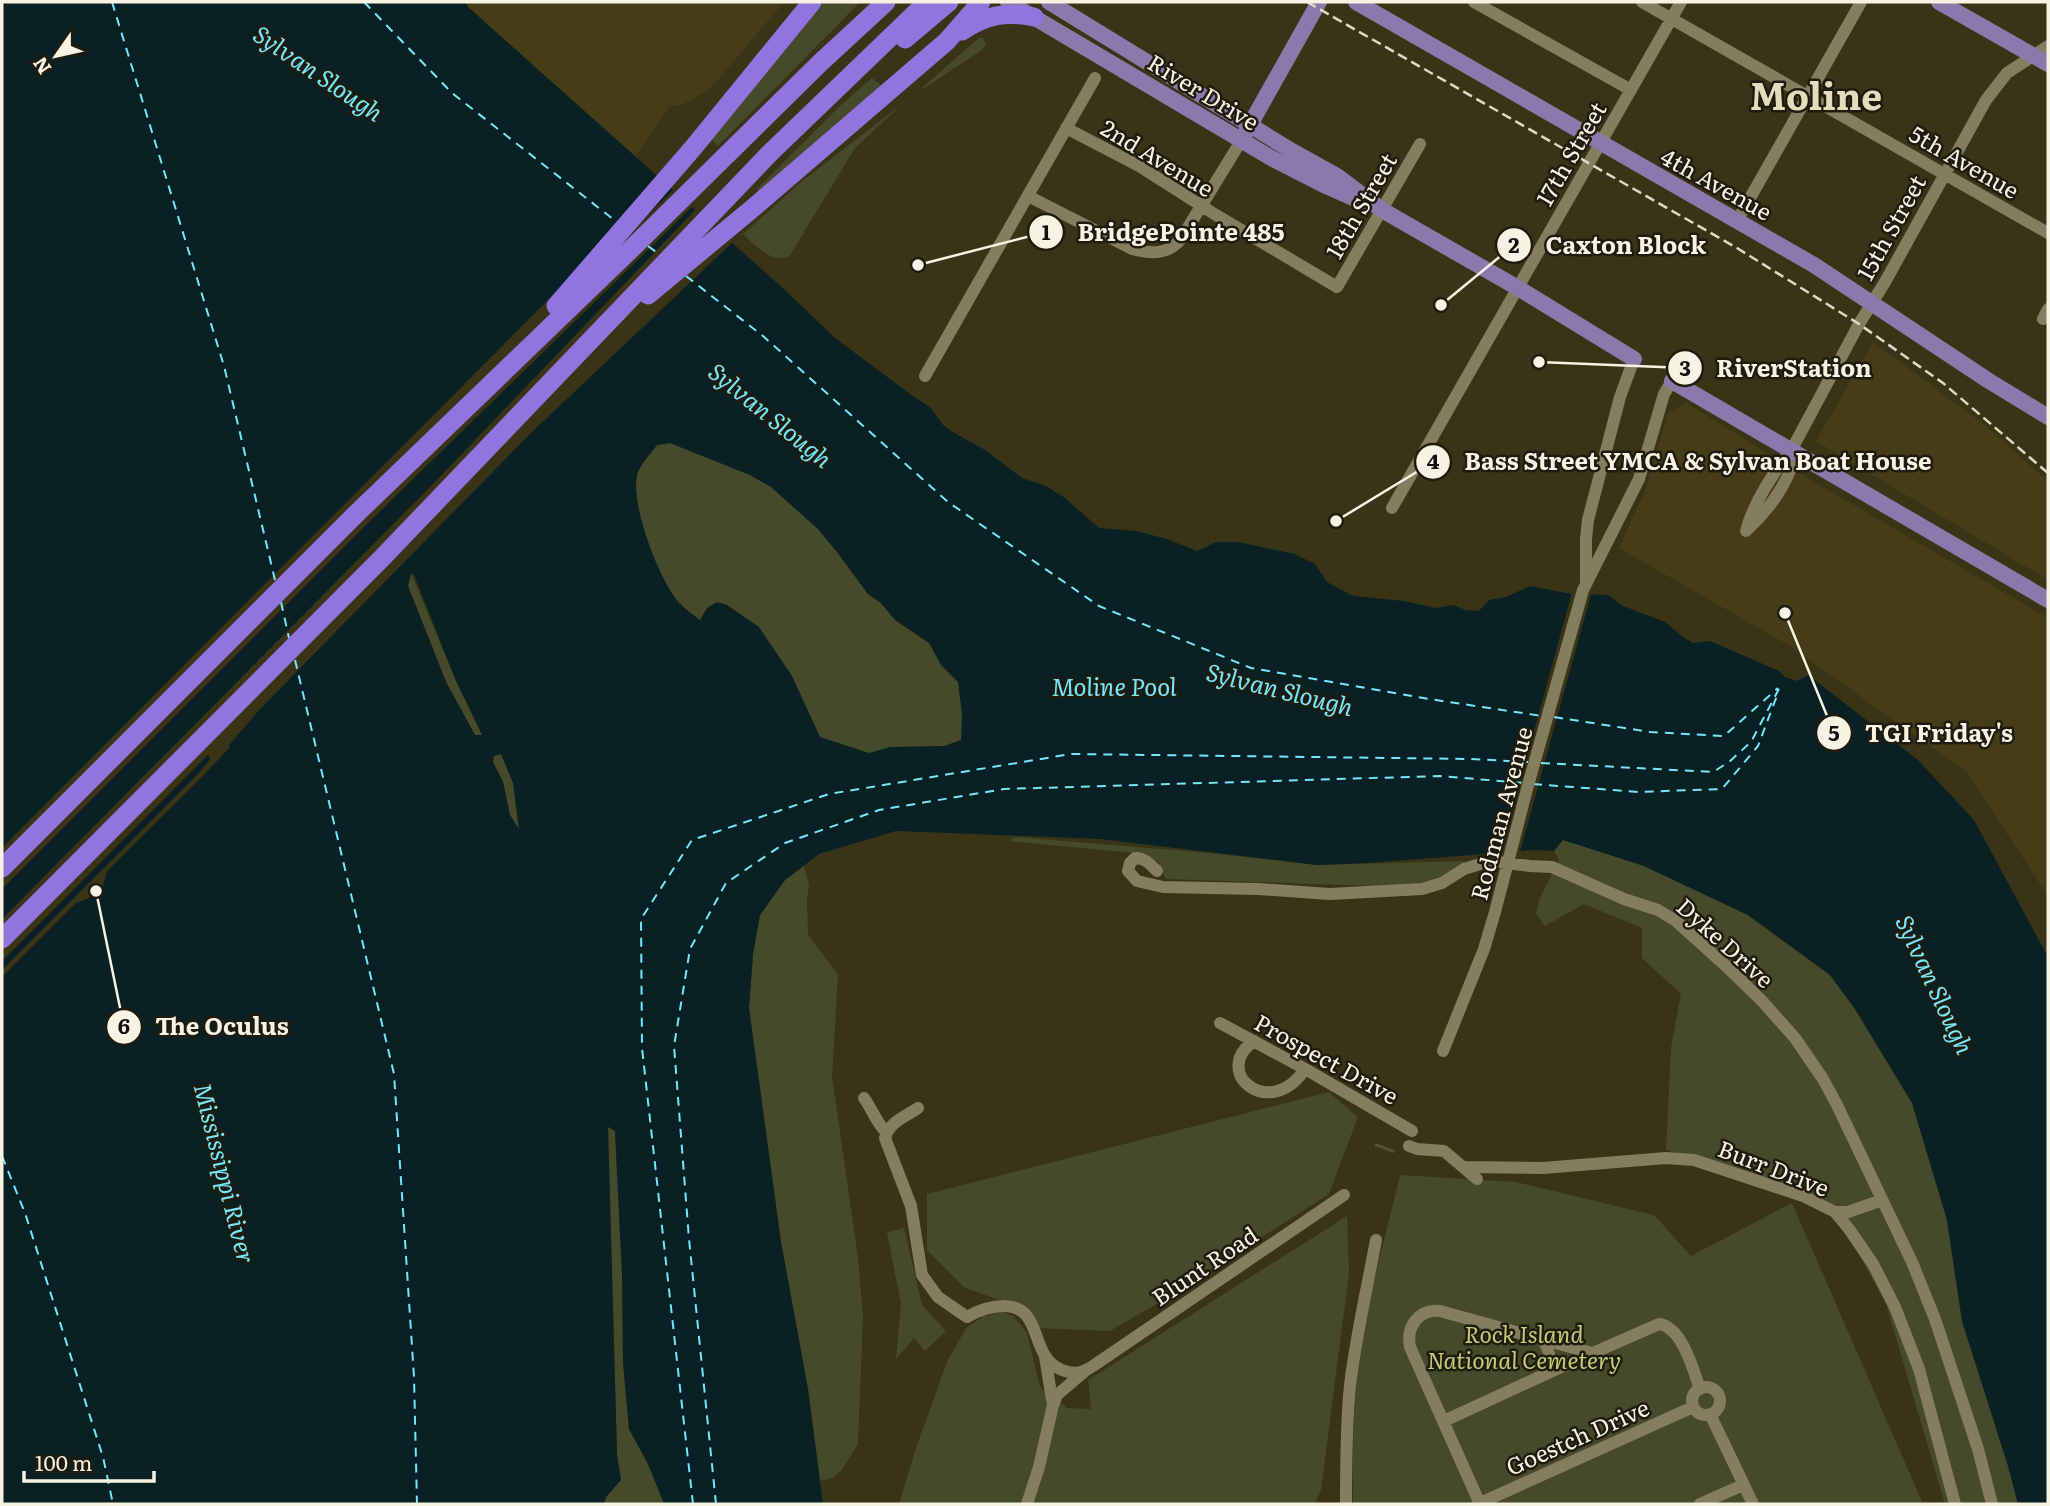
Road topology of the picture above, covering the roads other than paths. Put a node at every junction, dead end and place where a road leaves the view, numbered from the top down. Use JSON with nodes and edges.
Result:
{"nodes":[{"id":1,"x":812,"y":2,"type":"edge"},
{"id":2,"x":886,"y":2,"type":"edge"},
{"id":3,"x":927,"y":2,"type":"edge"},
{"id":4,"x":950,"y":2,"type":"edge"},
{"id":5,"x":981,"y":2,"type":"edge"},
{"id":6,"x":1008,"y":2,"type":"edge"},
{"id":7,"x":1049,"y":2,"type":"edge"},
{"id":8,"x":1319,"y":2,"type":"edge"},
{"id":9,"x":1356,"y":2,"type":"edge"},
{"id":10,"x":1474,"y":2,"type":"edge"},
{"id":11,"x":1642,"y":2,"type":"edge"},
{"id":12,"x":1681,"y":2,"type":"edge"},
{"id":13,"x":1861,"y":2,"type":"edge"},
{"id":14,"x":1939,"y":2,"type":"edge"},
{"id":15,"x":1496,"y":7,"type":"edge"},
{"id":16,"x":866,"y":11,"type":"edge"},
{"id":17,"x":1034,"y":17,"type":"junction"},
{"id":18,"x":1671,"y":19,"type":"junction"},
{"id":19,"x":898,"y":38,"type":"junction"},
{"id":20,"x":947,"y":41,"type":"junction"},
{"id":21,"x":2048,"y":46,"type":"edge"},
{"id":22,"x":2032,"y":56,"type":"junction"},
{"id":23,"x":2048,"y":64,"type":"edge"},
{"id":24,"x":1095,"y":78,"type":"dead end"},
{"id":25,"x":1631,"y":90,"type":"junction"},
{"id":26,"x":1808,"y":95,"type":"junction"},
{"id":27,"x":1250,"y":125,"type":"junction"},
{"id":28,"x":1066,"y":128,"type":"junction"},
{"id":29,"x":1241,"y":141,"type":"junction"},
{"id":30,"x":1420,"y":144,"type":"dead end"},
{"id":31,"x":1601,"y":144,"type":"junction"},
{"id":32,"x":1944,"y":173,"type":"junction"},
{"id":33,"x":1028,"y":196,"type":"junction"},
{"id":34,"x":1201,"y":206,"type":"junction"},
{"id":35,"x":1382,"y":210,"type":"junction"},
{"id":36,"x":1737,"y":221,"type":"junction"},
{"id":37,"x":2048,"y":233,"type":"edge"},
{"id":38,"x":1337,"y":287,"type":"joint"},
{"id":39,"x":1518,"y":288,"type":"junction"},
{"id":40,"x":1871,"y":303,"type":"junction"},
{"id":41,"x":583,"y":349,"type":"junction"},
{"id":42,"x":1634,"y":359,"type":"joint"},
{"id":43,"x":925,"y":376,"type":"dead end"},
{"id":44,"x":495,"y":380,"type":"junction"},
{"id":45,"x":1672,"y":381,"type":"joint"},
{"id":46,"x":2048,"y":416,"type":"edge"},
{"id":47,"x":1792,"y":449,"type":"junction"},
{"id":48,"x":1392,"y":508,"type":"dead end"},
{"id":49,"x":1586,"y":581,"type":"junction"},
{"id":50,"x":2048,"y":600,"type":"edge"},
{"id":51,"x":2,"y":868,"type":"edge"},
{"id":52,"x":1157,"y":872,"type":"dead end"},
{"id":53,"x":2,"y":939,"type":"edge"},
{"id":54,"x":1220,"y":1023,"type":"dead end"},
{"id":55,"x":1254,"y":1041,"type":"junction"},
{"id":56,"x":1443,"y":1051,"type":"dead end"},
{"id":57,"x":1305,"y":1069,"type":"junction"},
{"id":58,"x":864,"y":1098,"type":"dead end"},
{"id":59,"x":918,"y":1108,"type":"dead end"},
{"id":60,"x":1412,"y":1131,"type":"dead end"},
{"id":61,"x":886,"y":1132,"type":"junction"},
{"id":62,"x":1409,"y":1146,"type":"dead end"},
{"id":63,"x":1464,"y":1167,"type":"junction"},
{"id":64,"x":1477,"y":1179,"type":"dead end"},
{"id":65,"x":1343,"y":1195,"type":"dead end"},
{"id":66,"x":1882,"y":1200,"type":"junction"},
{"id":67,"x":1835,"y":1213,"type":"junction"},
{"id":68,"x":1376,"y":1240,"type":"dead end"},
{"id":69,"x":1541,"y":1338,"type":"junction"},
{"id":70,"x":1592,"y":1353,"type":"junction"},
{"id":71,"x":1045,"y":1357,"type":"junction"},
{"id":72,"x":1087,"y":1370,"type":"junction"},
{"id":73,"x":1542,"y":1376,"type":"junction"},
{"id":74,"x":1700,"y":1389,"type":"junction"},
{"id":75,"x":1053,"y":1405,"type":"junction"},
{"id":76,"x":1693,"y":1407,"type":"junction"},
{"id":77,"x":1710,"y":1415,"type":"junction"},
{"id":78,"x":1444,"y":1421,"type":"junction"},
{"id":79,"x":1743,"y":1485,"type":"junction"},
{"id":80,"x":1027,"y":1504,"type":"edge"},
{"id":81,"x":1346,"y":1504,"type":"edge"},
{"id":82,"x":1479,"y":1504,"type":"edge"},
{"id":83,"x":1700,"y":1504,"type":"edge"},
{"id":84,"x":1753,"y":1504,"type":"edge"},
{"id":85,"x":1955,"y":1504,"type":"edge"},
{"id":86,"x":1992,"y":1504,"type":"edge"}],
"edges":[{"from":1,"to":44,"type":"highway"},
{"from":2,"to":16,"type":"highway"},
{"from":3,"to":19,"type":"highway"},
{"from":4,"to":19,"type":"highway"},
{"from":5,"to":20,"type":"highway"},
{"from":6,"to":17,"type":"main road","name":"River Drive"},
{"from":7,"to":27,"type":"main road","name":"River Drive"},
{"from":8,"to":27,"type":"main road"},
{"from":9,"to":31,"type":"main road","name":"4th Avenue"},
{"from":10,"to":15,"type":"street"},
{"from":11,"to":18,"type":"street","name":"5th Avenue"},
{"from":12,"to":18,"type":"street","name":"17th Street"},
{"from":13,"to":26,"type":"street"},
{"from":14,"to":22,"type":"main road"},
{"from":15,"to":25,"type":"street"},
{"from":16,"to":44,"type":"highway"},
{"from":17,"to":20,"type":"highway"},
{"from":17,"to":29,"type":"main road","name":"River Drive"},
{"from":18,"to":25,"type":"street","name":"17th Street"},
{"from":18,"to":26,"type":"street","name":"5th Avenue"},
{"from":19,"to":41,"type":"highway"},
{"from":20,"to":41,"type":"highway"},
{"from":21,"to":22,"type":"street","name":"15th Street"},
{"from":22,"to":23,"type":"main road"},
{"from":22,"to":32,"type":"street","name":"15th Street"},
{"from":24,"to":28,"type":"street"},
{"from":25,"to":31,"type":"street","name":"17th Street"},
{"from":26,"to":32,"type":"street","name":"5th Avenue"},
{"from":26,"to":36,"type":"street"},
{"from":27,"to":29,"type":"main road"},
{"from":27,"to":35,"type":"main road","name":"River Drive"},
{"from":28,"to":33,"type":"street"},
{"from":28,"to":34,"type":"street","name":"2nd Avenue"},
{"from":29,"to":34,"type":"street"},
{"from":29,"to":35,"type":"main road","name":"River Drive"},
{"from":30,"to":35,"type":"street","name":"18th Street"},
{"from":31,"to":36,"type":"main road","name":"4th Avenue"},
{"from":31,"to":39,"type":"street","name":"17th Street"},
{"from":32,"to":37,"type":"street","name":"5th Avenue"},
{"from":32,"to":40,"type":"street","name":"15th Street"},
{"from":33,"to":34,"type":"street"},
{"from":33,"to":43,"type":"street"},
{"from":34,"to":38,"type":"street","name":"2nd Avenue"},
{"from":35,"to":38,"type":"street","name":"18th Street"},
{"from":35,"to":39,"type":"main road","name":"River Drive"},
{"from":36,"to":40,"type":"main road","name":"4th Avenue"},
{"from":39,"to":42,"type":"main road","name":"River Drive"},
{"from":39,"to":48,"type":"street","name":"17th Street"},
{"from":40,"to":46,"type":"main road","name":"4th Avenue"},
{"from":40,"to":47,"type":"street","name":"15th Street"},
{"from":41,"to":53,"type":"highway"},
{"from":42,"to":49,"type":"street"},
{"from":44,"to":51,"type":"highway"},
{"from":45,"to":47,"type":"main road"},
{"from":45,"to":49,"type":"street"},
{"from":47,"to":47,"type":"street","name":"15th Street"},
{"from":47,"to":50,"type":"main road"},
{"from":49,"to":56,"type":"street","name":"Rodman Avenue"},
{"from":52,"to":66,"type":"street","name":"Dyke Drive"},
{"from":54,"to":55,"type":"street","name":"Prospect Drive"},
{"from":55,"to":57,"type":"street","name":"Prospect Drive"},
{"from":55,"to":57,"type":"street"},
{"from":57,"to":60,"type":"street","name":"Prospect Drive"},
{"from":58,"to":61,"type":"street"},
{"from":59,"to":61,"type":"street"},
{"from":61,"to":71,"type":"street"},
{"from":62,"to":63,"type":"street","name":"Burr Drive"},
{"from":63,"to":64,"type":"street","name":"Burr Drive"},
{"from":63,"to":67,"type":"street","name":"Burr Drive"},
{"from":65,"to":72,"type":"street","name":"Blunt Road"},
{"from":66,"to":67,"type":"street"},
{"from":66,"to":86,"type":"street","name":"Dyke Drive"},
{"from":67,"to":85,"type":"street","name":"Burr Drive"},
{"from":68,"to":81,"type":"street"},
{"from":69,"to":70,"type":"street"},
{"from":69,"to":73,"type":"street"},
{"from":69,"to":78,"type":"street"},
{"from":70,"to":73,"type":"street"},
{"from":70,"to":74,"type":"street"},
{"from":71,"to":72,"type":"street"},
{"from":71,"to":75,"type":"street"},
{"from":72,"to":75,"type":"street","name":"Blunt Road"},
{"from":73,"to":78,"type":"street"},
{"from":74,"to":76,"type":"street"},
{"from":74,"to":77,"type":"street"},
{"from":75,"to":80,"type":"street"},
{"from":76,"to":77,"type":"street"},
{"from":76,"to":82,"type":"street","name":"Goestch Drive"},
{"from":77,"to":79,"type":"street"},
{"from":78,"to":82,"type":"street"},
{"from":79,"to":83,"type":"street"},
{"from":79,"to":84,"type":"street"}]}
